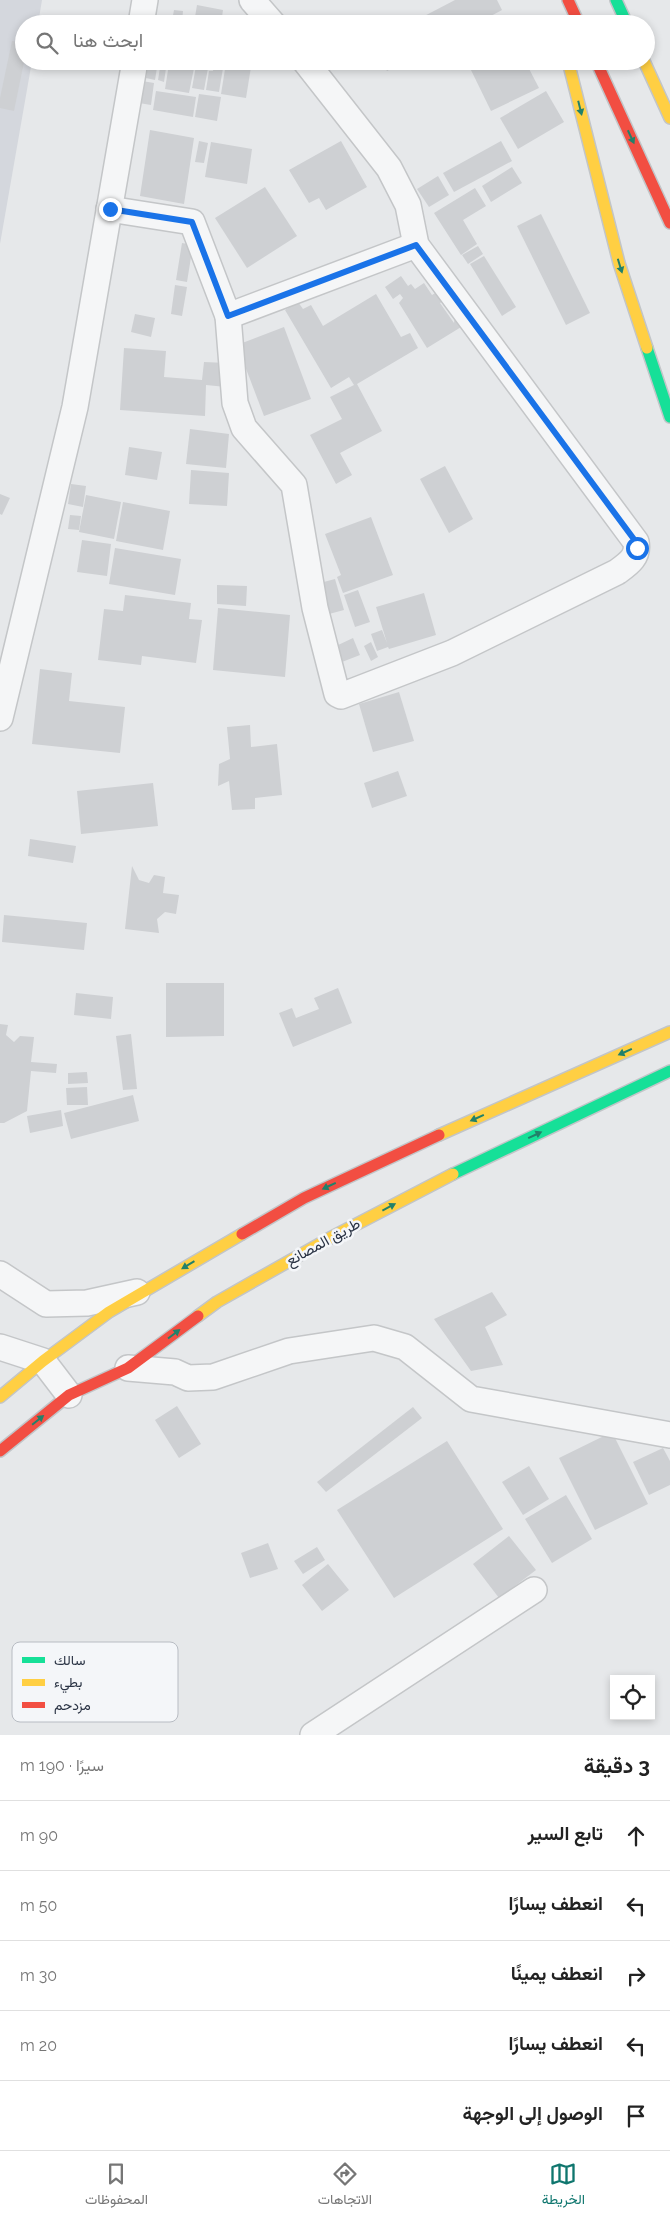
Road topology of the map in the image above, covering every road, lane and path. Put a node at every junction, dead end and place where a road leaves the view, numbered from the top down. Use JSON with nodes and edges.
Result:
{"nodes":[{"id":1,"x":145,"y":0,"type":"edge"},
{"id":2,"x":252,"y":0,"type":"edge"},
{"id":3,"x":568,"y":0,"type":"edge"},
{"id":4,"x":616,"y":0,"type":"edge"},
{"id":5,"x":142,"y":15,"type":"edge"},
{"id":6,"x":265,"y":15,"type":"edge"},
{"id":7,"x":575,"y":15,"type":"edge"},
{"id":8,"x":623,"y":15,"type":"edge"},
{"id":9,"x":133,"y":70,"type":"edge"},
{"id":10,"x":312,"y":70,"type":"edge"},
{"id":11,"x":570,"y":70,"type":"edge"},
{"id":12,"x":600,"y":70,"type":"edge"},
{"id":13,"x":648,"y":70,"type":"edge"},
{"id":14,"x":670,"y":118,"type":"edge"},
{"id":15,"x":110,"y":209,"type":"junction"},
{"id":16,"x":670,"y":223,"type":"edge"},
{"id":17,"x":416,"y":245,"type":"junction"},
{"id":18,"x":228,"y":316,"type":"junction"},
{"id":19,"x":670,"y":417,"type":"edge"},
{"id":20,"x":0,"y":718,"type":"edge"},
{"id":21,"x":670,"y":1032,"type":"edge"},
{"id":22,"x":670,"y":1071,"type":"edge"},
{"id":23,"x":0,"y":1274,"type":"edge"},
{"id":24,"x":145,"y":1291,"type":"junction"},
{"id":25,"x":0,"y":1347,"type":"edge"},
{"id":26,"x":43,"y":1361,"type":"junction"},
{"id":27,"x":128,"y":1368,"type":"junction"},
{"id":28,"x":69,"y":1394,"type":"junction"},
{"id":29,"x":0,"y":1397,"type":"edge"},
{"id":30,"x":670,"y":1435,"type":"edge"},
{"id":31,"x":0,"y":1451,"type":"edge"},
{"id":32,"x":534,"y":1590,"type":"dead end"},
{"id":33,"x":313,"y":1735,"type":"edge"}],
"edges":[{"from":1,"to":5,"type":"street"},
{"from":2,"to":6,"type":"street"},
{"from":3,"to":7,"type":"main road"},
{"from":4,"to":8,"type":"main road"},
{"from":9,"to":15,"type":"street"},
{"from":10,"to":17,"type":"street"},
{"from":11,"to":19,"type":"main road","one_way":true},
{"from":12,"to":16,"type":"main road","one_way":true},
{"from":13,"to":14,"type":"main road"},
{"from":15,"to":18,"type":"street"},
{"from":15,"to":20,"type":"street"},
{"from":17,"to":18,"type":"street"},
{"from":17,"to":18,"type":"street"},
{"from":21,"to":24,"type":"main road","one_way":true},
{"from":27,"to":22,"type":"main road","name":"طريق المصانع","one_way":true},
{"from":23,"to":24,"type":"street"},
{"from":24,"to":26,"type":"main road"},
{"from":25,"to":26,"type":"street"},
{"from":26,"to":28,"type":"street"},
{"from":26,"to":29,"type":"main road"},
{"from":27,"to":28,"type":"main road","name":"طريق المصانع"},
{"from":27,"to":30,"type":"street"},
{"from":31,"to":28,"type":"main road","name":"طريق المصانع","one_way":true},
{"from":32,"to":33,"type":"street"}]}
